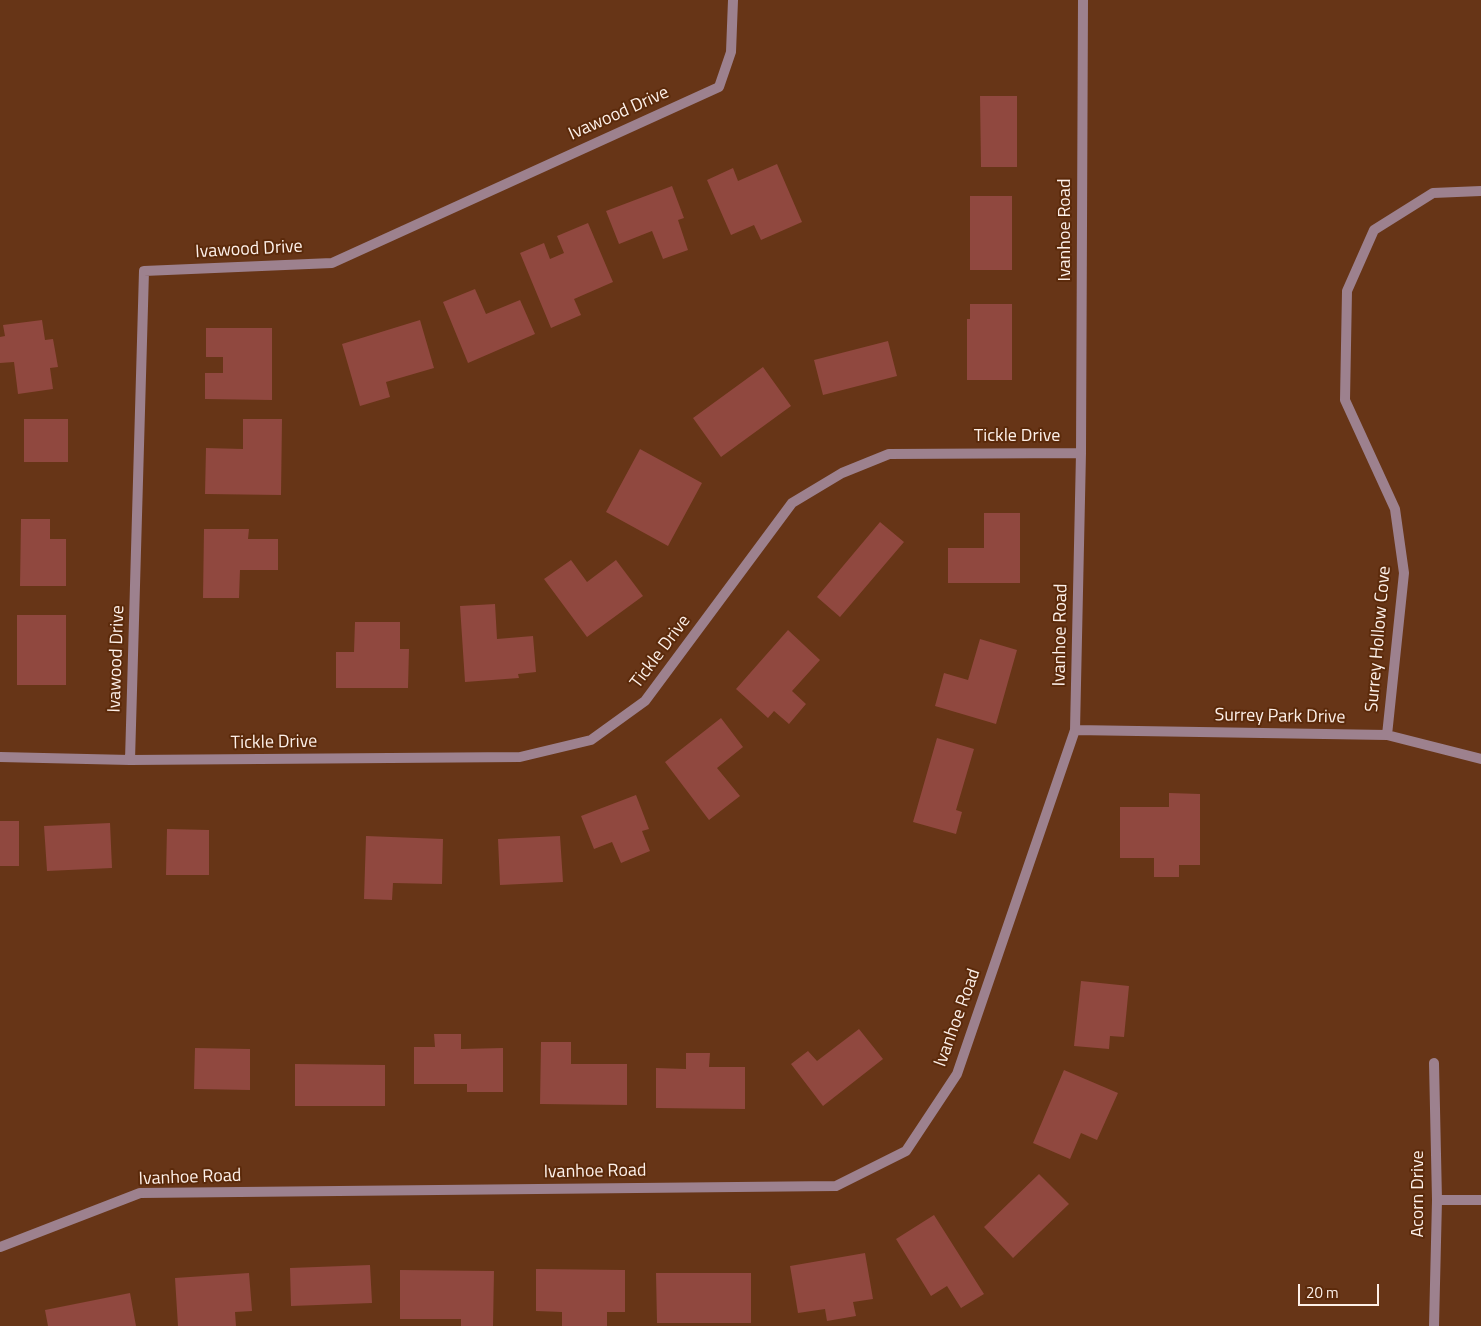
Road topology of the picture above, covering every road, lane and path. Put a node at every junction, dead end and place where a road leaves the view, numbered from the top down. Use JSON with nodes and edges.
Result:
{"nodes":[{"id":1,"x":733,"y":0,"type":"edge"},
{"id":2,"x":1083,"y":0,"type":"edge"},
{"id":3,"x":1481,"y":191,"type":"edge"},
{"id":4,"x":1081,"y":453,"type":"junction"},
{"id":5,"x":1074,"y":730,"type":"junction"},
{"id":6,"x":1386,"y":735,"type":"junction"},
{"id":7,"x":0,"y":758,"type":"edge"},
{"id":8,"x":1481,"y":759,"type":"edge"},
{"id":9,"x":130,"y":760,"type":"junction"},
{"id":10,"x":1434,"y":1063,"type":"dead end"},
{"id":11,"x":1436,"y":1200,"type":"junction"},
{"id":12,"x":1481,"y":1200,"type":"edge"},
{"id":13,"x":0,"y":1247,"type":"edge"},
{"id":14,"x":1434,"y":1326,"type":"edge"}],
"edges":[{"from":1,"to":9,"type":"street","name":"Ivawood Drive"},
{"from":2,"to":4,"type":"street","name":"Ivanhoe Road"},
{"from":3,"to":6,"type":"street","name":"Surrey Hollow Cove"},
{"from":4,"to":5,"type":"street","name":"Ivanhoe Road"},
{"from":4,"to":9,"type":"street","name":"Tickle Drive"},
{"from":5,"to":6,"type":"street","name":"Surrey Park Drive"},
{"from":5,"to":13,"type":"street","name":"Ivanhoe Road"},
{"from":6,"to":8,"type":"street","name":"Surrey Park Drive"},
{"from":7,"to":9,"type":"street","name":"Tickle Drive"},
{"from":10,"to":11,"type":"street","name":"Acorn Drive"},
{"from":11,"to":12,"type":"street"},
{"from":11,"to":14,"type":"street","name":"Acorn Drive"}]}
